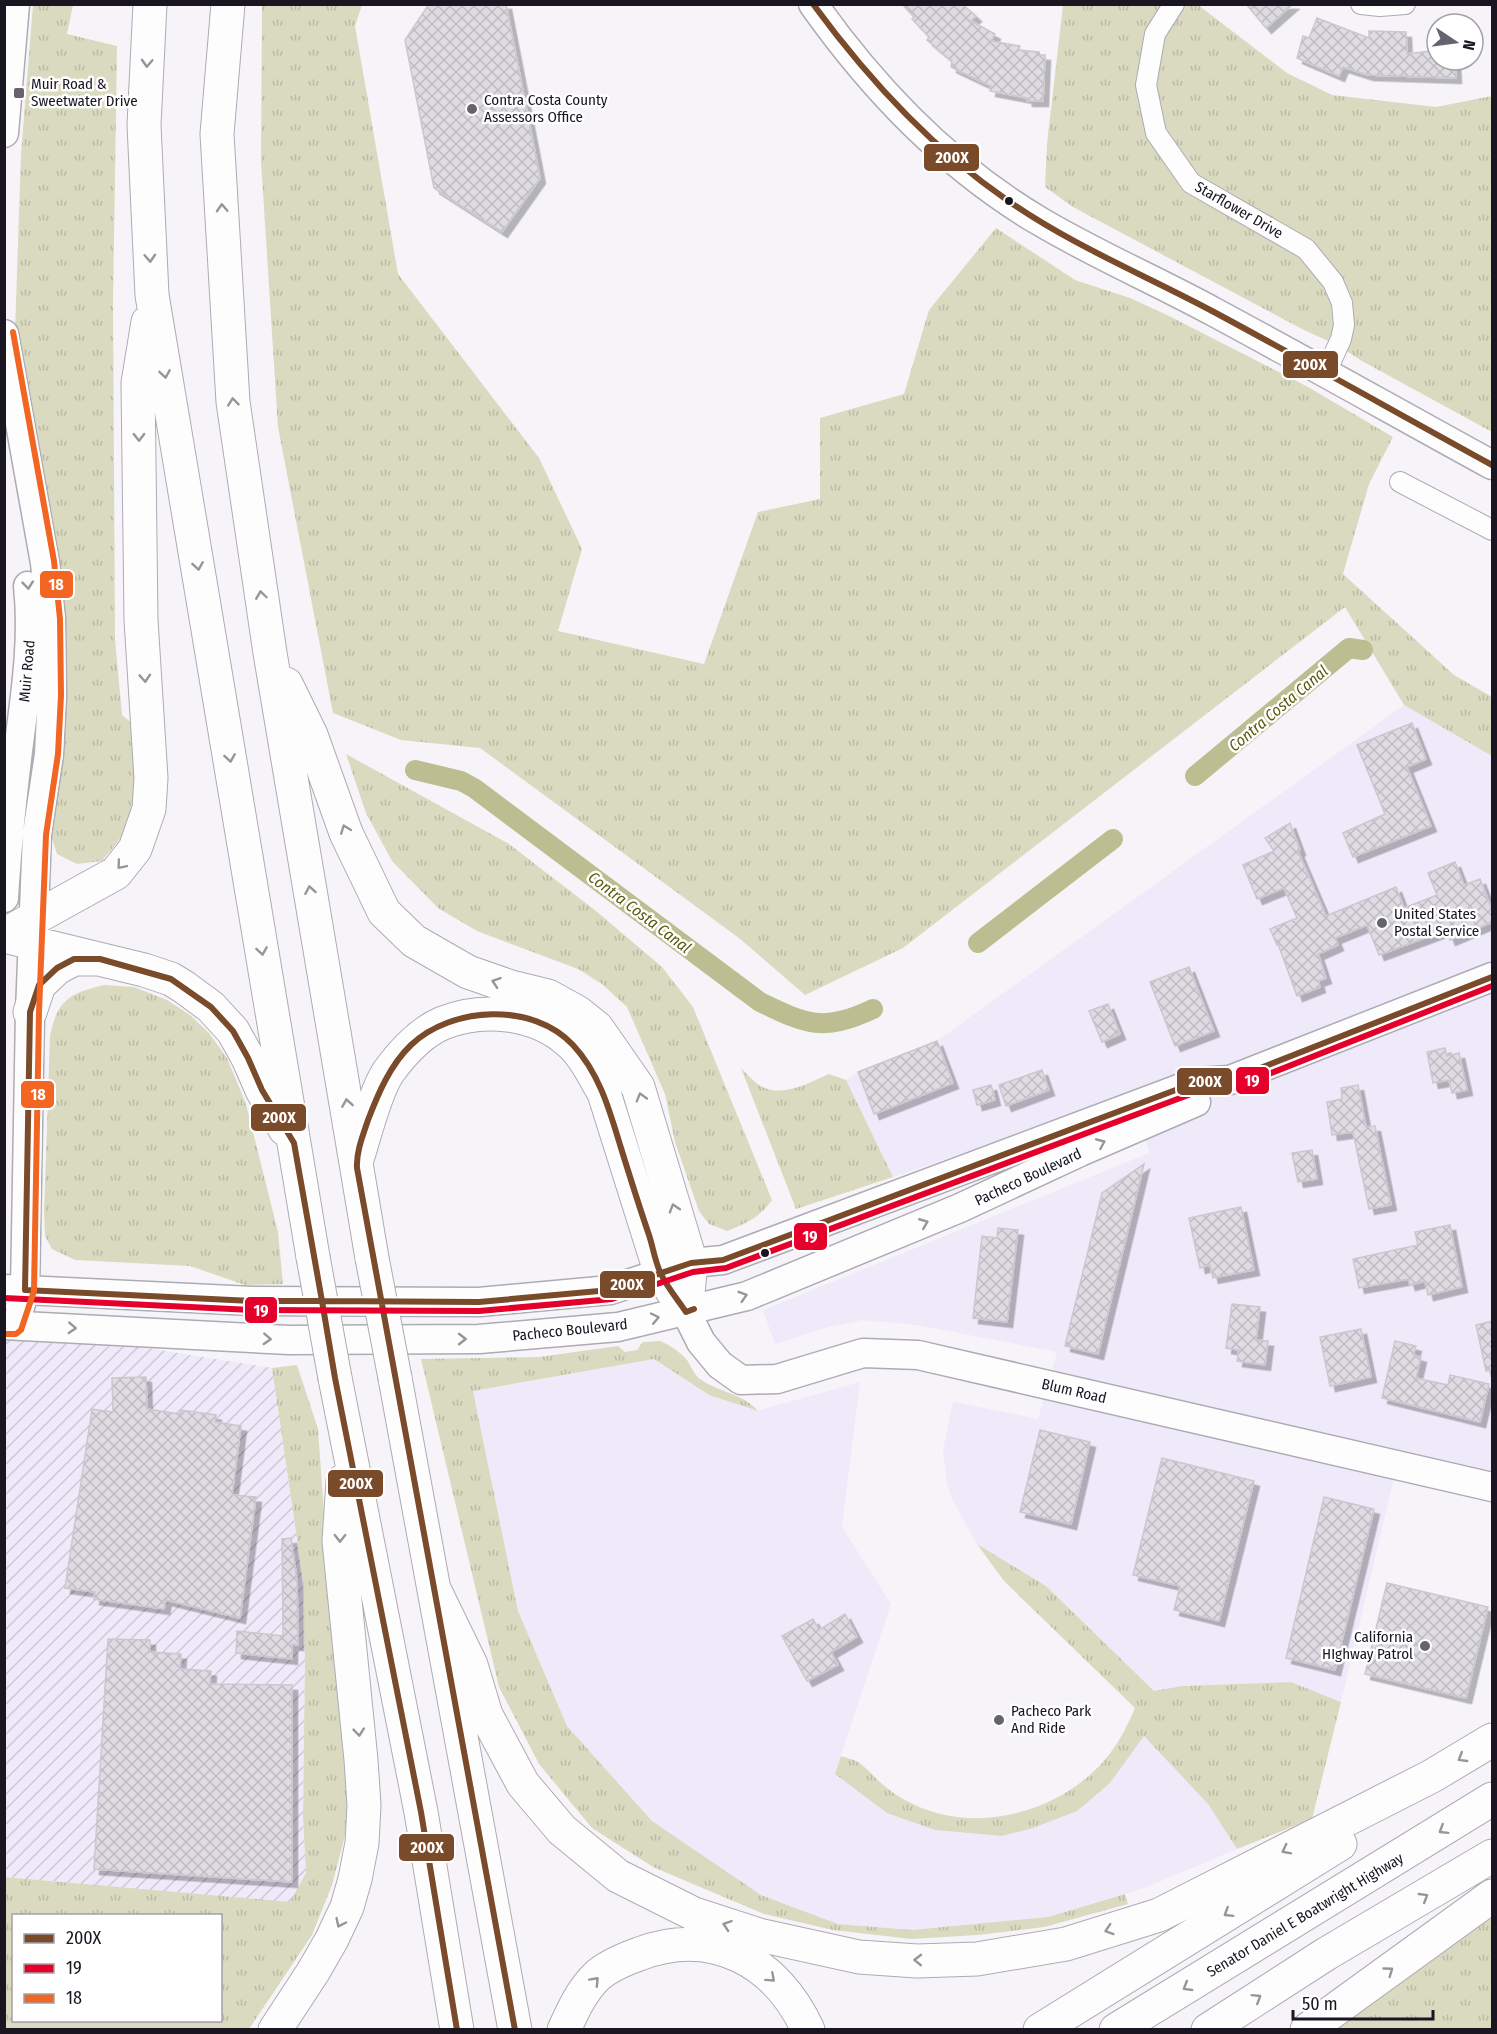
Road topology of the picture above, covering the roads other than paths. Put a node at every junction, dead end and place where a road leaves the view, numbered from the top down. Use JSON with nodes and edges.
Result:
{"nodes":[{"id":1,"x":8,"y":4,"type":"edge"},
{"id":2,"x":15,"y":4,"type":"edge"},
{"id":3,"x":150,"y":4,"type":"edge"},
{"id":4,"x":228,"y":4,"type":"edge"},
{"id":5,"x":813,"y":4,"type":"edge"},
{"id":6,"x":1174,"y":4,"type":"edge"},
{"id":7,"x":1361,"y":4,"type":"edge"},
{"id":8,"x":1405,"y":4,"type":"edge"},
{"id":9,"x":4,"y":15,"type":"edge"},
{"id":10,"x":4,"y":133,"type":"edge"},
{"id":11,"x":152,"y":295,"type":"junction"},
{"id":12,"x":4,"y":334,"type":"edge"},
{"id":13,"x":1326,"y":372,"type":"junction"},
{"id":14,"x":4,"y":445,"type":"edge"},
{"id":15,"x":1492,"y":465,"type":"edge"},
{"id":16,"x":1400,"y":482,"type":"dead end"},
{"id":17,"x":1492,"y":530,"type":"edge"},
{"id":18,"x":270,"y":653,"type":"junction"},
{"id":19,"x":4,"y":898,"type":"edge"},
{"id":20,"x":19,"y":933,"type":"edge"},
{"id":21,"x":100,"y":959,"type":"junction"},
{"id":22,"x":1492,"y":976,"type":"edge"},
{"id":23,"x":30,"y":1012,"type":"junction"},
{"id":24,"x":1230,"y":1080,"type":"junction"},
{"id":25,"x":294,"y":1143,"type":"junction"},
{"id":26,"x":356,"y":1161,"type":"junction"},
{"id":27,"x":676,"y":1269,"type":"junction"},
{"id":28,"x":10,"y":1307,"type":"edge"},
{"id":29,"x":686,"y":1312,"type":"junction"},
{"id":30,"x":346,"y":1437,"type":"junction"},
{"id":31,"x":1492,"y":1487,"type":"edge"},
{"id":32,"x":434,"y":1589,"type":"junction"},
{"id":33,"x":1492,"y":1740,"type":"edge"},
{"id":34,"x":1432,"y":1776,"type":"junction"},
{"id":35,"x":1492,"y":1799,"type":"edge"},
{"id":36,"x":1492,"y":1856,"type":"edge"},
{"id":37,"x":1492,"y":1896,"type":"edge"},
{"id":38,"x":275,"y":2030,"type":"edge"},
{"id":39,"x":457,"y":2030,"type":"edge"},
{"id":40,"x":515,"y":2030,"type":"edge"},
{"id":41,"x":564,"y":2030,"type":"edge"},
{"id":42,"x":808,"y":2030,"type":"edge"},
{"id":43,"x":1040,"y":2030,"type":"edge"},
{"id":44,"x":1116,"y":2030,"type":"edge"},
{"id":45,"x":1208,"y":2030,"type":"edge"},
{"id":46,"x":1307,"y":2030,"type":"edge"}],
"edges":[{"from":1,"to":9,"type":"street"},
{"from":2,"to":10,"type":"main road"},
{"from":3,"to":11,"type":"highway","one_way":true},
{"from":18,"to":4,"type":"highway","one_way":true},
{"from":5,"to":13,"type":"main road"},
{"from":6,"to":13,"type":"street","name":"Starflower Drive"},
{"from":7,"to":8,"type":"street"},
{"from":11,"to":20,"type":"highway","one_way":true},
{"from":11,"to":25,"type":"highway","one_way":true},
{"from":12,"to":20,"type":"main road","name":"Muir Road"},
{"from":13,"to":15,"type":"main road"},
{"from":14,"to":19,"type":"main road","name":"Muir Road","one_way":true},
{"from":16,"to":17,"type":"street"},
{"from":26,"to":18,"type":"highway","one_way":true},
{"from":27,"to":18,"type":"highway","one_way":true},
{"from":20,"to":21,"type":"highway"},
{"from":20,"to":23,"type":"main road","name":"Muir Road"},
{"from":21,"to":23,"type":"highway"},
{"from":21,"to":25,"type":"highway"},
{"from":22,"to":24,"type":"main road","name":"Pacheco Boulevard"},
{"from":23,"to":28,"type":"main road","name":"Muir Road"},
{"from":24,"to":27,"type":"main road","name":"Pacheco Boulevard"},
{"from":29,"to":24,"type":"main road","name":"Pacheco Boulevard","one_way":true},
{"from":25,"to":30,"type":"highway","bridge":true},
{"from":26,"to":27,"type":"highway"},
{"from":26,"to":32,"type":"highway","bridge":true},
{"from":27,"to":28,"type":"main road","name":"Pacheco Boulevard"},
{"from":27,"to":29,"type":"highway"},
{"from":28,"to":29,"type":"main road","name":"Pacheco Boulevard","one_way":true},
{"from":29,"to":31,"type":"main road","name":"Blum Road"},
{"from":30,"to":38,"type":"highway","one_way":true},
{"from":30,"to":39,"type":"highway"},
{"from":34,"to":32,"type":"highway","one_way":true},
{"from":32,"to":40,"type":"highway"},
{"from":33,"to":34,"type":"highway","one_way":true},
{"from":34,"to":43,"type":"highway","one_way":true},
{"from":35,"to":44,"type":"highway","name":"Senator Daniel E Boatwright Highway","one_way":true},
{"from":45,"to":36,"type":"highway","one_way":true},
{"from":46,"to":37,"type":"highway","one_way":true},
{"from":41,"to":42,"type":"highway","one_way":true}]}
